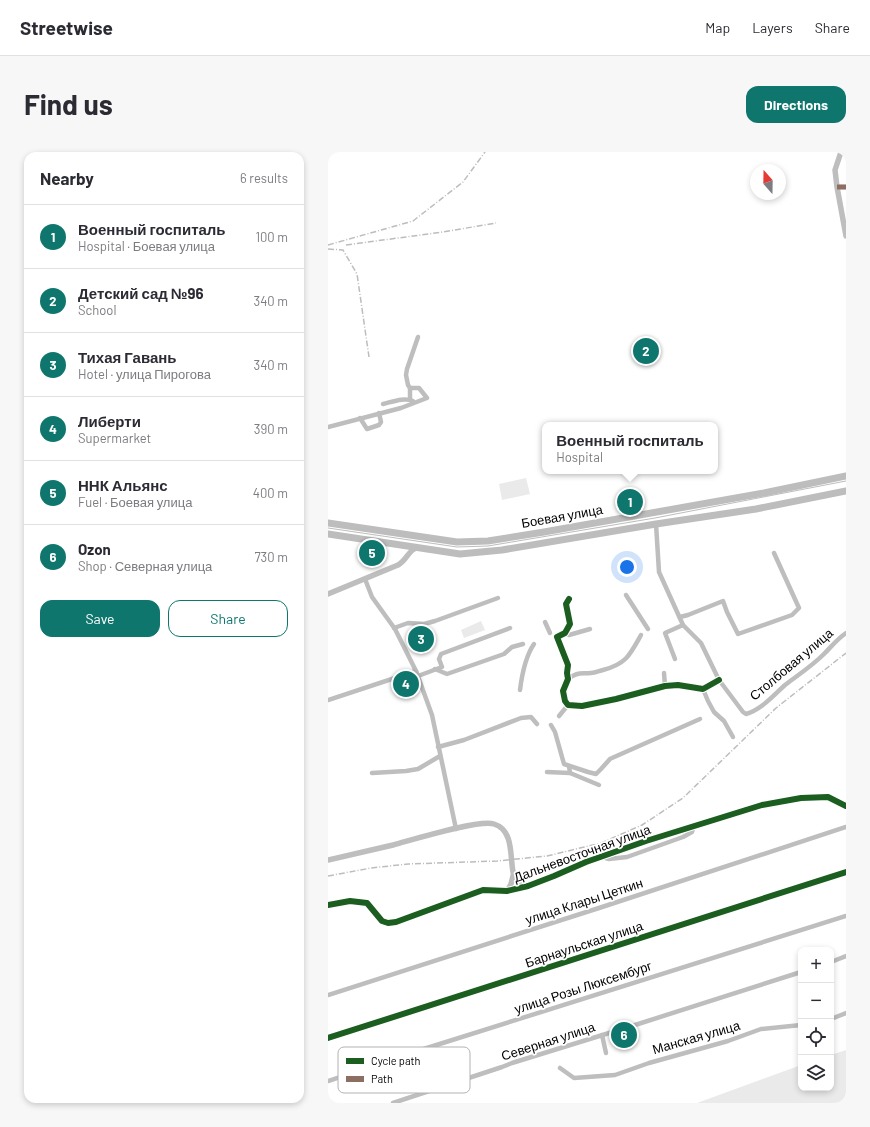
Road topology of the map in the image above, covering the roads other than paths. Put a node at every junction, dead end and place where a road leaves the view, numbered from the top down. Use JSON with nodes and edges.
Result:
{"nodes":[{"id":1,"x":841,"y":152,"type":"edge"},
{"id":2,"x":837,"y":187,"type":"junction"},
{"id":3,"x":846,"y":187,"type":"edge"},
{"id":4,"x":846,"y":236,"type":"edge"},
{"id":5,"x":418,"y":337,"type":"dead end"},
{"id":6,"x":410,"y":388,"type":"junction"},
{"id":7,"x":410,"y":400,"type":"junction"},
{"id":8,"x":416,"y":403,"type":"junction"},
{"id":9,"x":383,"y":404,"type":"dead end"},
{"id":10,"x":379,"y":413,"type":"junction"},
{"id":11,"x":360,"y":418,"type":"junction"},
{"id":12,"x":328,"y":427,"type":"edge"},
{"id":13,"x":846,"y":476,"type":"edge"},
{"id":14,"x":846,"y":491,"type":"edge"},
{"id":15,"x":655,"y":512,"type":"junction"},
{"id":16,"x":328,"y":522,"type":"edge"},
{"id":17,"x":656,"y":524,"type":"junction"},
{"id":18,"x":328,"y":534,"type":"edge"},
{"id":19,"x":400,"y":546,"type":"junction"},
{"id":20,"x":416,"y":548,"type":"junction"},
{"id":21,"x":774,"y":553,"type":"dead end"},
{"id":22,"x":398,"y":565,"type":"junction"},
{"id":23,"x":365,"y":579,"type":"junction"},
{"id":24,"x":328,"y":594,"type":"edge"},
{"id":25,"x":626,"y":595,"type":"dead end"},
{"id":26,"x":498,"y":598,"type":"dead end"},
{"id":27,"x":569,"y":599,"type":"dead end"},
{"id":28,"x":680,"y":617,"type":"junction"},
{"id":29,"x":545,"y":622,"type":"dead end"},
{"id":30,"x":683,"y":625,"type":"junction"},
{"id":31,"x":394,"y":628,"type":"junction"},
{"id":32,"x":510,"y":628,"type":"dead end"},
{"id":33,"x":590,"y":629,"type":"dead end"},
{"id":34,"x":648,"y":629,"type":"dead end"},
{"id":35,"x":550,"y":633,"type":"dead end"},
{"id":36,"x":565,"y":633,"type":"junction"},
{"id":37,"x":846,"y":633,"type":"edge"},
{"id":38,"x":641,"y":635,"type":"dead end"},
{"id":39,"x":523,"y":644,"type":"dead end"},
{"id":40,"x":534,"y":644,"type":"dead end"},
{"id":41,"x":675,"y":659,"type":"dead end"},
{"id":42,"x":435,"y":669,"type":"junction"},
{"id":43,"x":664,"y":673,"type":"dead end"},
{"id":44,"x":417,"y":674,"type":"junction"},
{"id":45,"x":568,"y":679,"type":"junction"},
{"id":46,"x":719,"y":680,"type":"junction"},
{"id":47,"x":665,"y":686,"type":"junction"},
{"id":48,"x":703,"y":689,"type":"junction"},
{"id":49,"x":520,"y":690,"type":"dead end"},
{"id":50,"x":328,"y":700,"type":"edge"},
{"id":51,"x":568,"y":705,"type":"junction"},
{"id":52,"x":559,"y":716,"type":"dead end"},
{"id":53,"x":700,"y":719,"type":"dead end"},
{"id":54,"x":537,"y":724,"type":"dead end"},
{"id":55,"x":551,"y":725,"type":"dead end"},
{"id":56,"x":733,"y":737,"type":"dead end"},
{"id":57,"x":438,"y":747,"type":"junction"},
{"id":58,"x":440,"y":756,"type":"junction"},
{"id":59,"x":569,"y":766,"type":"junction"},
{"id":60,"x":547,"y":772,"type":"dead end"},
{"id":61,"x":570,"y":773,"type":"junction"},
{"id":62,"x":372,"y":774,"type":"dead end"},
{"id":63,"x":599,"y":786,"type":"dead end"},
{"id":64,"x":846,"y":806,"type":"edge"},
{"id":65,"x":694,"y":825,"type":"junction"},
{"id":66,"x":846,"y":827,"type":"edge"},
{"id":67,"x":456,"y":828,"type":"junction"},
{"id":68,"x":602,"y":857,"type":"junction"},
{"id":69,"x":328,"y":860,"type":"edge"},
{"id":70,"x":846,"y":872,"type":"edge"},
{"id":71,"x":513,"y":876,"type":"junction"},
{"id":72,"x":528,"y":886,"type":"junction"},
{"id":73,"x":507,"y":891,"type":"junction"},
{"id":74,"x":328,"y":904,"type":"edge"},
{"id":75,"x":846,"y":916,"type":"edge"},
{"id":76,"x":846,"y":956,"type":"edge"},
{"id":77,"x":834,"y":961,"type":"edge"},
{"id":78,"x":798,"y":973,"type":"edge"},
{"id":79,"x":328,"y":995,"type":"edge"},
{"id":80,"x":846,"y":1014,"type":"edge"},
{"id":81,"x":834,"y":1018,"type":"edge"},
{"id":82,"x":798,"y":1025,"type":"edge"},
{"id":83,"x":602,"y":1035,"type":"junction"},
{"id":84,"x":328,"y":1038,"type":"edge"},
{"id":85,"x":430,"y":1047,"type":"edge"},
{"id":86,"x":606,"y":1053,"type":"dead end"},
{"id":87,"x":560,"y":1068,"type":"dead end"},
{"id":88,"x":338,"y":1078,"type":"edge"},
{"id":89,"x":470,"y":1078,"type":"edge"},
{"id":90,"x":328,"y":1081,"type":"edge"},
{"id":91,"x":423,"y":1093,"type":"edge"},
{"id":92,"x":393,"y":1103,"type":"edge"}],
"edges":[{"from":1,"to":2,"type":"street"},
{"from":2,"to":3,"type":"street"},
{"from":2,"to":4,"type":"street"},
{"from":5,"to":6,"type":"street"},
{"from":6,"to":7,"type":"street"},
{"from":6,"to":8,"type":"street"},
{"from":7,"to":8,"type":"street"},
{"from":7,"to":9,"type":"street"},
{"from":8,"to":10,"type":"street"},
{"from":10,"to":11,"type":"street"},
{"from":10,"to":11,"type":"street"},
{"from":11,"to":12,"type":"street"},
{"from":13,"to":15,"type":"main road","name":"Боевая улица"},
{"from":14,"to":17,"type":"main road","name":"Боевая улица"},
{"from":15,"to":16,"type":"main road","name":"Боевая улица"},
{"from":15,"to":17,"type":"main road","name":"Столбовая улица"},
{"from":17,"to":20,"type":"main road","name":"Боевая улица"},
{"from":17,"to":28,"type":"street","name":"Столбовая улица"},
{"from":18,"to":19,"type":"main road","name":"Боевая улица"},
{"from":19,"to":20,"type":"main road","name":"Боевая улица"},
{"from":19,"to":22,"type":"street"},
{"from":20,"to":22,"type":"street"},
{"from":21,"to":28,"type":"street"},
{"from":22,"to":23,"type":"street"},
{"from":23,"to":24,"type":"street"},
{"from":23,"to":31,"type":"street"},
{"from":25,"to":34,"type":"street"},
{"from":26,"to":31,"type":"street"},
{"from":27,"to":36,"type":"street"},
{"from":28,"to":30,"type":"street","name":"Столбовая улица"},
{"from":29,"to":35,"type":"street"},
{"from":30,"to":41,"type":"street"},
{"from":30,"to":46,"type":"street","name":"Столбовая улица"},
{"from":31,"to":44,"type":"street"},
{"from":32,"to":42,"type":"street"},
{"from":33,"to":36,"type":"street"},
{"from":36,"to":45,"type":"street"},
{"from":37,"to":46,"type":"street","name":"Столбовая улица"},
{"from":38,"to":45,"type":"street"},
{"from":39,"to":42,"type":"street"},
{"from":40,"to":49,"type":"street"},
{"from":42,"to":44,"type":"street"},
{"from":43,"to":47,"type":"street"},
{"from":44,"to":50,"type":"street"},
{"from":44,"to":57,"type":"street"},
{"from":45,"to":51,"type":"street"},
{"from":46,"to":48,"type":"street"},
{"from":47,"to":48,"type":"street"},
{"from":47,"to":51,"type":"street"},
{"from":48,"to":56,"type":"street"},
{"from":51,"to":52,"type":"street"},
{"from":53,"to":59,"type":"street"},
{"from":54,"to":57,"type":"street"},
{"from":55,"to":59,"type":"street"},
{"from":57,"to":58,"type":"street"},
{"from":58,"to":62,"type":"street"},
{"from":58,"to":67,"type":"street"},
{"from":59,"to":61,"type":"street"},
{"from":60,"to":61,"type":"street"},
{"from":61,"to":63,"type":"street"},
{"from":64,"to":65,"type":"street","name":"Дальневосточная улица"},
{"from":65,"to":68,"type":"street","name":"Дальневосточная улица"},
{"from":65,"to":68,"type":"street"},
{"from":66,"to":79,"type":"street","name":"улица Клары Цеткин"},
{"from":67,"to":69,"type":"street","name":"Дальневосточная улица"},
{"from":67,"to":71,"type":"street","name":"Дальневосточная улица"},
{"from":68,"to":72,"type":"street","name":"Дальневосточная улица"},
{"from":70,"to":84,"type":"street","name":"Барнаульская улица"},
{"from":71,"to":72,"type":"street","name":"Дальневосточная улица"},
{"from":71,"to":73,"type":"street","name":"Дальневосточная улица"},
{"from":72,"to":73,"type":"street","name":"Дальневосточная улица"},
{"from":73,"to":74,"type":"street","name":"Дальневосточная улица"},
{"from":75,"to":85,"type":"street","name":"улица Розы Люксембург"},
{"from":76,"to":77,"type":"street"},
{"from":78,"to":83,"type":"street","name":"Северная улица"},
{"from":80,"to":81,"type":"street"},
{"from":82,"to":87,"type":"street","name":"Манская улица"},
{"from":83,"to":86,"type":"street"},
{"from":83,"to":89,"type":"street","name":"Северная улица"},
{"from":88,"to":90,"type":"street","name":"улица Розы Люксембург"},
{"from":91,"to":92,"type":"street","name":"Северная улица"}]}
